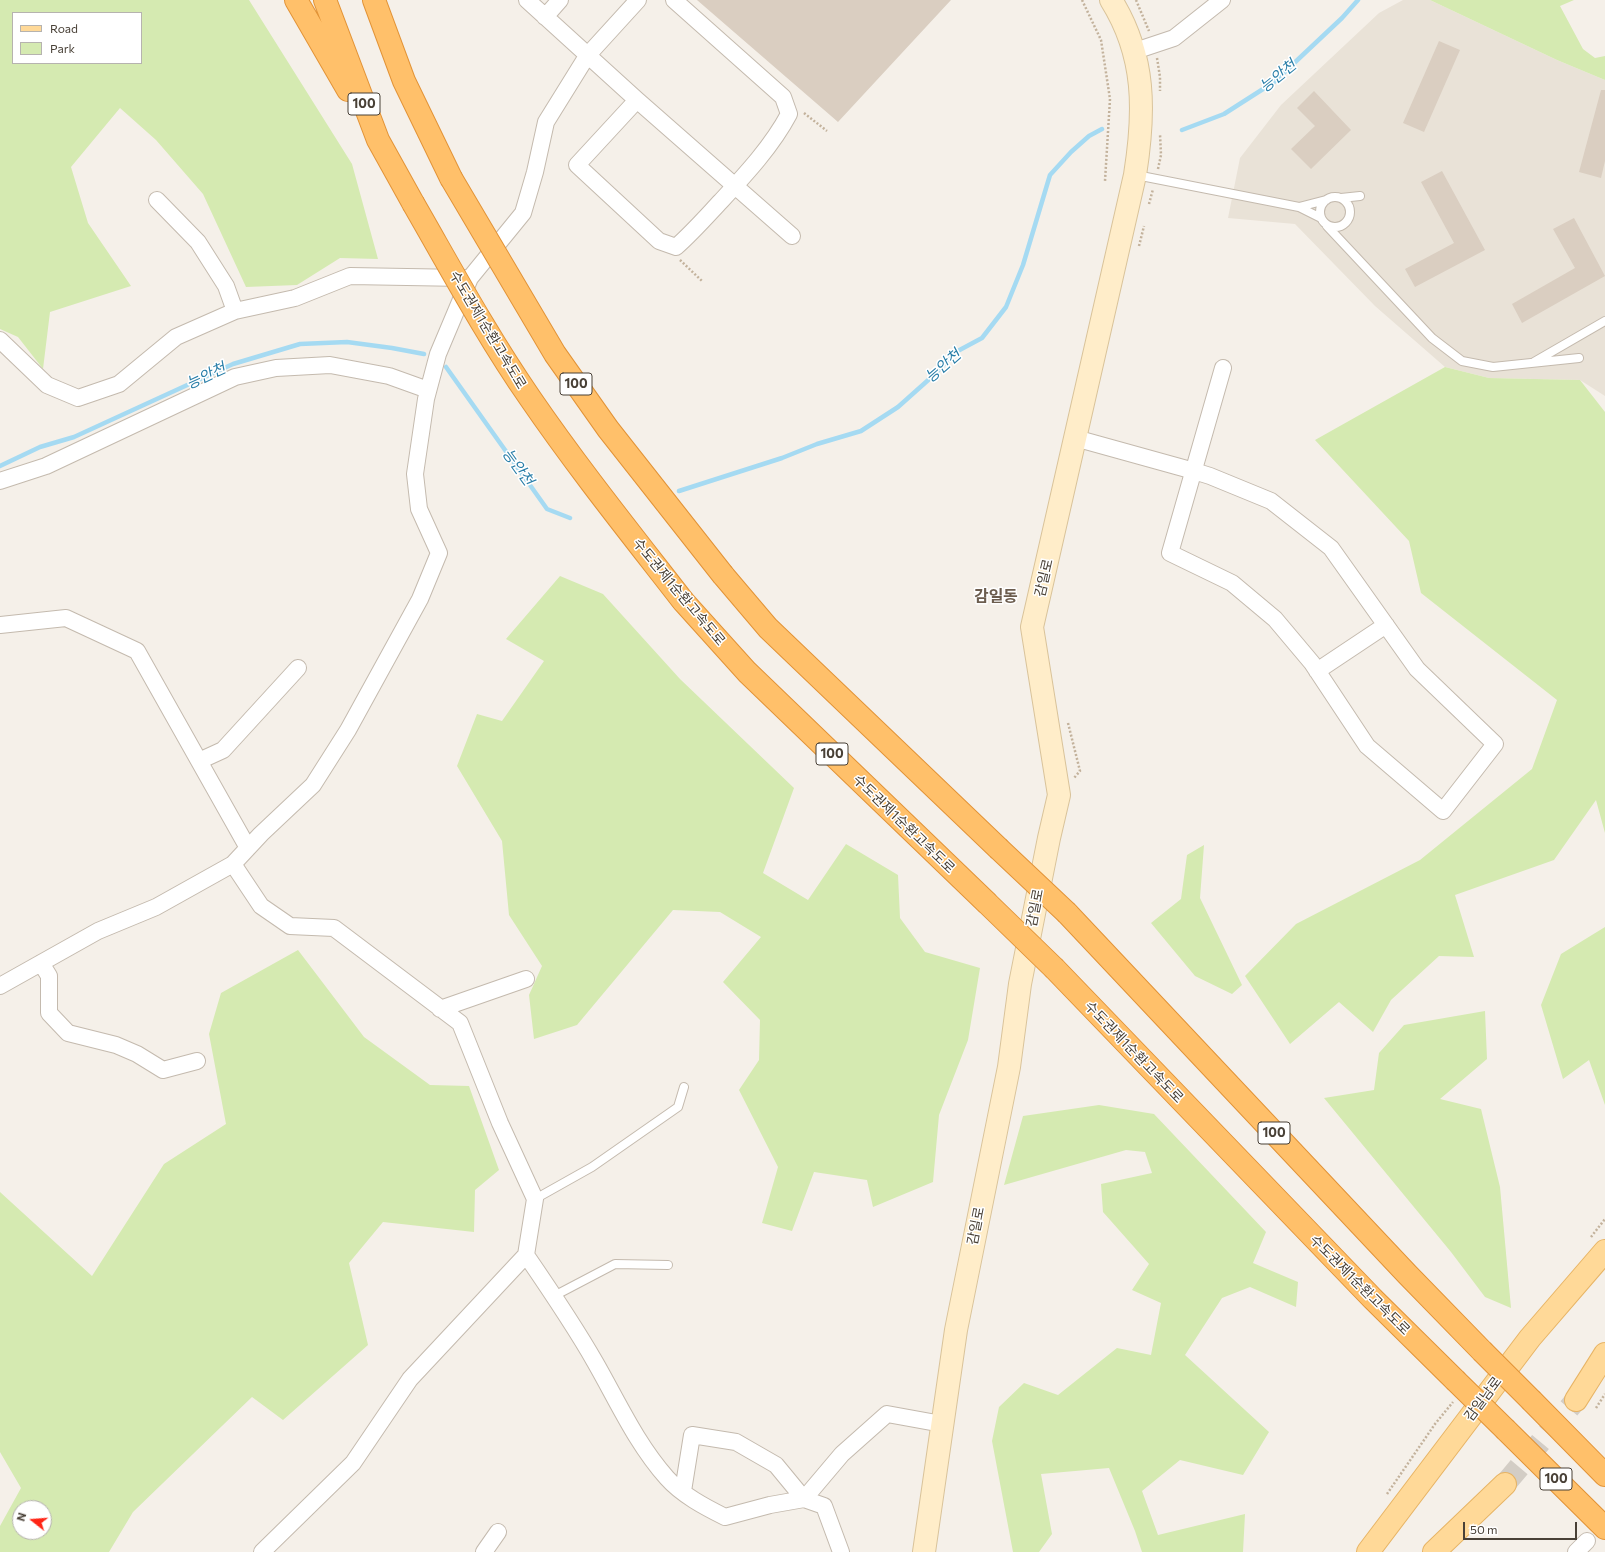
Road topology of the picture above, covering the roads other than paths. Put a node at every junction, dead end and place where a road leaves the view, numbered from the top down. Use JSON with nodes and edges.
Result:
{"nodes":[{"id":1,"x":296,"y":0,"type":"edge"},
{"id":2,"x":325,"y":0,"type":"edge"},
{"id":3,"x":374,"y":0,"type":"edge"},
{"id":4,"x":527,"y":0,"type":"edge"},
{"id":5,"x":560,"y":0,"type":"edge"},
{"id":6,"x":638,"y":0,"type":"edge"},
{"id":7,"x":674,"y":0,"type":"edge"},
{"id":8,"x":1111,"y":0,"type":"edge"},
{"id":9,"x":1222,"y":0,"type":"edge"},
{"id":10,"x":545,"y":17,"type":"junction"},
{"id":11,"x":1135,"y":51,"type":"junction"},
{"id":12,"x":587,"y":56,"type":"junction"},
{"id":13,"x":637,"y":100,"type":"junction"},
{"id":14,"x":378,"y":140,"type":"junction"},
{"id":15,"x":1135,"y":175,"type":"junction"},
{"id":16,"x":734,"y":187,"type":"junction"},
{"id":17,"x":1341,"y":198,"type":"junction"},
{"id":18,"x":157,"y":200,"type":"dead end"},
{"id":19,"x":1326,"y":200,"type":"junction"},
{"id":20,"x":1299,"y":207,"type":"junction"},
{"id":21,"x":1350,"y":211,"type":"junction"},
{"id":22,"x":1321,"y":218,"type":"junction"},
{"id":23,"x":1344,"y":224,"type":"junction"},
{"id":24,"x":1327,"y":226,"type":"junction"},
{"id":25,"x":792,"y":236,"type":"dead end"},
{"id":26,"x":1343,"y":243,"type":"junction"},
{"id":27,"x":470,"y":278,"type":"junction"},
{"id":28,"x":236,"y":310,"type":"junction"},
{"id":29,"x":1605,"y":321,"type":"edge"},
{"id":30,"x":0,"y":340,"type":"edge"},
{"id":31,"x":1579,"y":358,"type":"dead end"},
{"id":32,"x":1531,"y":363,"type":"junction"},
{"id":33,"x":1223,"y":368,"type":"dead end"},
{"id":34,"x":428,"y":390,"type":"junction"},
{"id":35,"x":1075,"y":438,"type":"junction"},
{"id":36,"x":1194,"y":471,"type":"junction"},
{"id":37,"x":0,"y":481,"type":"edge"},
{"id":38,"x":1386,"y":624,"type":"junction"},
{"id":39,"x":0,"y":625,"type":"edge"},
{"id":40,"x":298,"y":668,"type":"dead end"},
{"id":41,"x":1317,"y":670,"type":"junction"},
{"id":42,"x":199,"y":761,"type":"junction"},
{"id":43,"x":248,"y":848,"type":"junction"},
{"id":44,"x":233,"y":864,"type":"junction"},
{"id":45,"x":41,"y":963,"type":"junction"},
{"id":46,"x":526,"y":979,"type":"dead end"},
{"id":47,"x":0,"y":986,"type":"edge"},
{"id":48,"x":440,"y":1009,"type":"junction"},
{"id":49,"x":197,"y":1061,"type":"dead end"},
{"id":50,"x":684,"y":1087,"type":"dead end"},
{"id":51,"x":535,"y":1199,"type":"junction"},
{"id":52,"x":1605,"y":1251,"type":"edge"},
{"id":53,"x":526,"y":1255,"type":"junction"},
{"id":54,"x":668,"y":1265,"type":"dead end"},
{"id":55,"x":554,"y":1296,"type":"junction"},
{"id":56,"x":1605,"y":1354,"type":"edge"},
{"id":57,"x":1576,"y":1400,"type":"tunnel mouth"},
{"id":58,"x":942,"y":1424,"type":"junction"},
{"id":59,"x":1605,"y":1475,"type":"edge"},
{"id":60,"x":1505,"y":1484,"type":"tunnel mouth"},
{"id":61,"x":683,"y":1491,"type":"junction"},
{"id":62,"x":804,"y":1499,"type":"junction"},
{"id":63,"x":1605,"y":1528,"type":"edge"},
{"id":64,"x":498,"y":1532,"type":"dead end"},
{"id":65,"x":262,"y":1552,"type":"edge"},
{"id":66,"x":484,"y":1552,"type":"edge"},
{"id":67,"x":841,"y":1552,"type":"edge"},
{"id":68,"x":924,"y":1552,"type":"edge"},
{"id":69,"x":1368,"y":1552,"type":"edge"},
{"id":70,"x":1434,"y":1552,"type":"edge"}],
"edges":[{"from":1,"to":14,"type":"highway"},
{"from":2,"to":14,"type":"highway","name":"수도권제1순환고속도로","number":"100"},
{"from":3,"to":59,"type":"highway","number":"100","bridge":true},
{"from":4,"to":10,"type":"street"},
{"from":5,"to":10,"type":"street"},
{"from":6,"to":12,"type":"street"},
{"from":7,"to":16,"type":"street"},
{"from":8,"to":11,"type":"street","name":"감일로"},
{"from":9,"to":11,"type":"street"},
{"from":10,"to":12,"type":"street"},
{"from":11,"to":15,"type":"street","name":"감일로"},
{"from":12,"to":13,"type":"street"},
{"from":12,"to":27,"type":"street"},
{"from":13,"to":16,"type":"street"},
{"from":13,"to":16,"type":"street"},
{"from":14,"to":63,"type":"highway","name":"수도권제1순환고속도로","number":"100","bridge":true},
{"from":15,"to":20,"type":"lane"},
{"from":15,"to":35,"type":"street","name":"감일로"},
{"from":16,"to":25,"type":"street"},
{"from":17,"to":19,"type":"lane"},
{"from":17,"to":21,"type":"lane"},
{"from":17,"to":21,"type":"lane"},
{"from":18,"to":28,"type":"street"},
{"from":19,"to":20,"type":"lane"},
{"from":19,"to":22,"type":"lane"},
{"from":20,"to":22,"type":"lane"},
{"from":21,"to":23,"type":"lane"},
{"from":22,"to":24,"type":"lane"},
{"from":23,"to":24,"type":"lane"},
{"from":23,"to":26,"type":"lane"},
{"from":24,"to":26,"type":"lane"},
{"from":26,"to":32,"type":"lane"},
{"from":27,"to":28,"type":"street"},
{"from":27,"to":34,"type":"street"},
{"from":28,"to":30,"type":"street"},
{"from":29,"to":32,"type":"lane"},
{"from":31,"to":32,"type":"lane"},
{"from":33,"to":36,"type":"street"},
{"from":34,"to":37,"type":"street"},
{"from":34,"to":43,"type":"street"},
{"from":35,"to":36,"type":"street"},
{"from":35,"to":58,"type":"street","name":"감일로"},
{"from":36,"to":38,"type":"street"},
{"from":36,"to":41,"type":"street"},
{"from":38,"to":41,"type":"street"},
{"from":38,"to":41,"type":"street"},
{"from":39,"to":42,"type":"street"},
{"from":40,"to":42,"type":"street"},
{"from":42,"to":43,"type":"street"},
{"from":43,"to":44,"type":"street"},
{"from":44,"to":45,"type":"street"},
{"from":44,"to":48,"type":"street"},
{"from":45,"to":47,"type":"street"},
{"from":45,"to":49,"type":"street"},
{"from":46,"to":48,"type":"street"},
{"from":48,"to":51,"type":"street"},
{"from":50,"to":51,"type":"lane"},
{"from":51,"to":53,"type":"street"},
{"from":52,"to":69,"type":"main road","name":"감일남로"},
{"from":53,"to":55,"type":"street"},
{"from":53,"to":65,"type":"street"},
{"from":54,"to":55,"type":"lane"},
{"from":55,"to":61,"type":"street"},
{"from":56,"to":57,"type":"main road"},
{"from":58,"to":62,"type":"street"},
{"from":58,"to":68,"type":"street","name":"감일로"},
{"from":60,"to":70,"type":"main road"},
{"from":61,"to":62,"type":"street"},
{"from":61,"to":62,"type":"street"},
{"from":62,"to":67,"type":"street"},
{"from":64,"to":66,"type":"street"}]}
